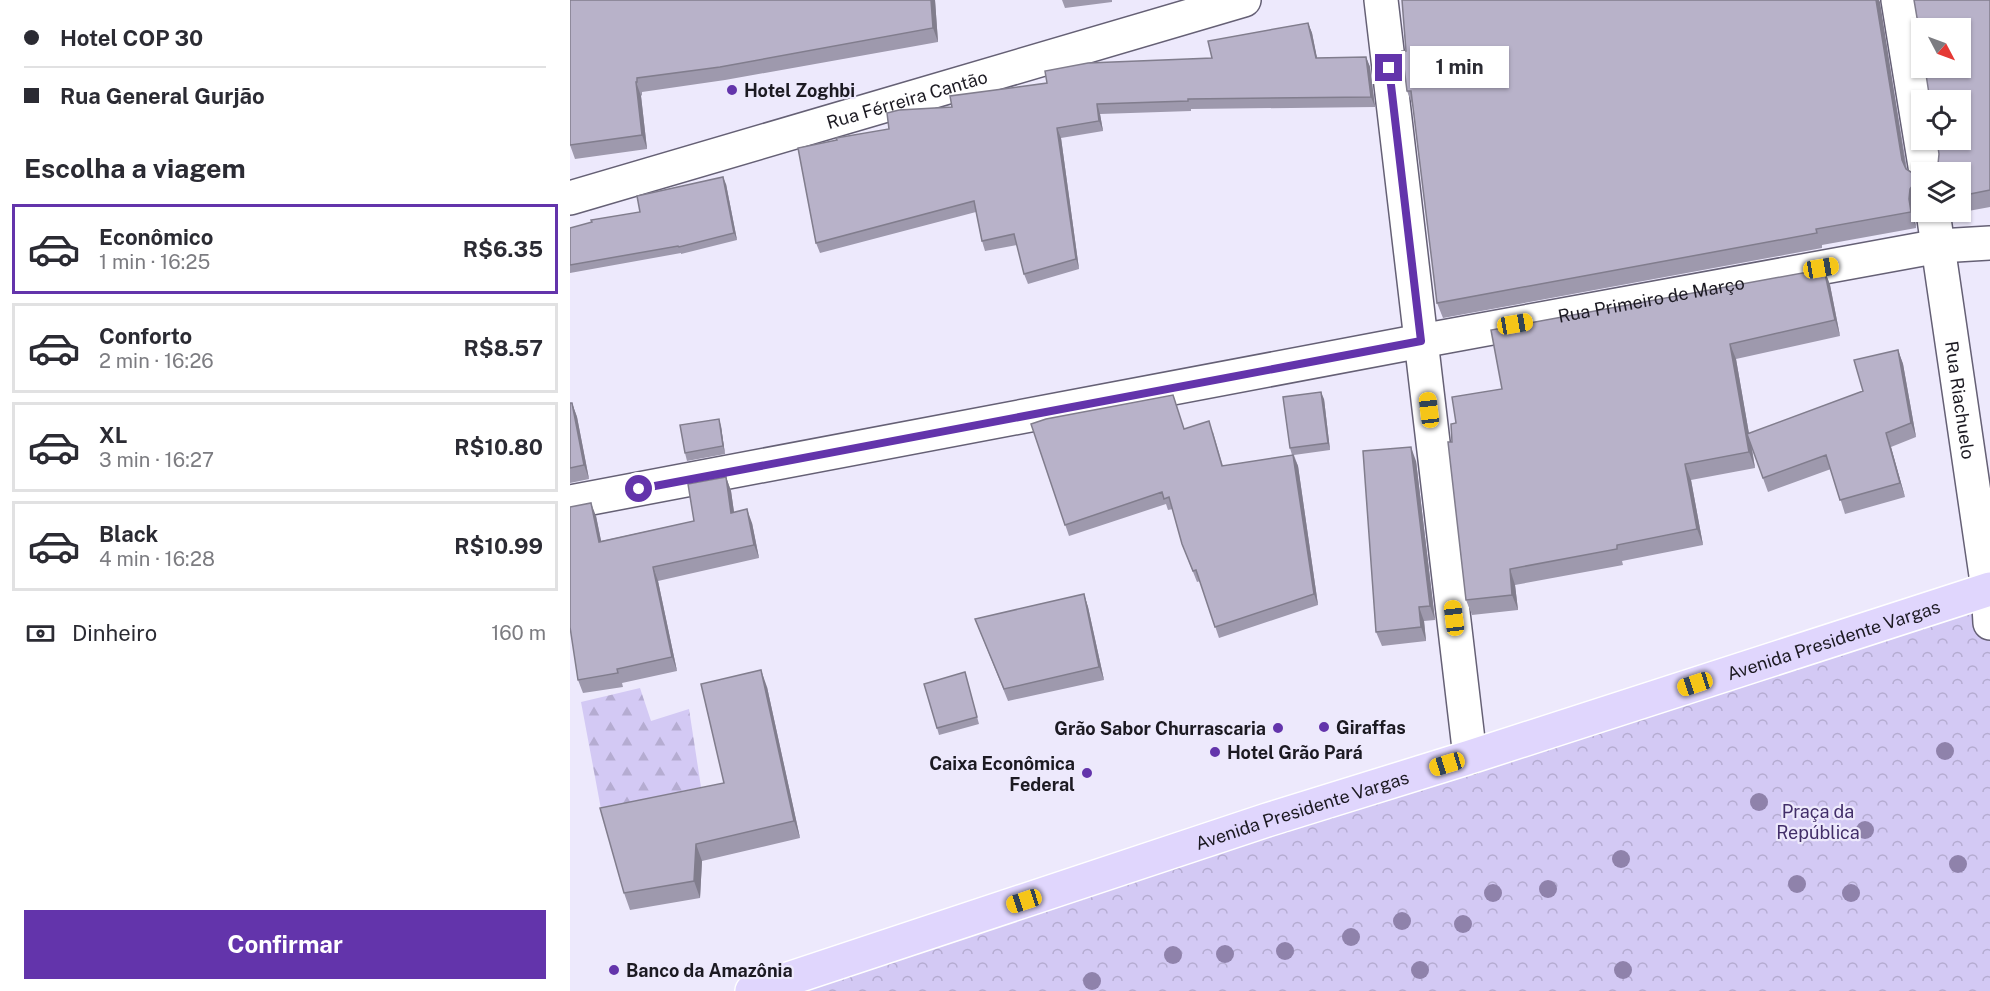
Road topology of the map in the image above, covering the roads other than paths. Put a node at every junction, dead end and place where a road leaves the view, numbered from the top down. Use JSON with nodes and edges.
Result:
{"nodes":[{"id":1,"x":1244,"y":0,"type":"edge"},
{"id":2,"x":1381,"y":0,"type":"edge"},
{"id":3,"x":1898,"y":0,"type":"edge"},
{"id":4,"x":1924,"y":162,"type":"edge"},
{"id":5,"x":570,"y":198,"type":"edge"},
{"id":6,"x":1935,"y":222,"type":"edge"},
{"id":7,"x":1990,"y":243,"type":"edge"},
{"id":8,"x":1939,"y":246,"type":"junction"},
{"id":9,"x":1421,"y":341,"type":"junction"},
{"id":10,"x":570,"y":502,"type":"edge"},
{"id":11,"x":1989,"y":589,"type":"edge"},
{"id":12,"x":1990,"y":623,"type":"edge"},
{"id":13,"x":1470,"y":757,"type":"junction"},
{"id":14,"x":752,"y":991,"type":"edge"}],
"edges":[{"from":1,"to":5,"type":"street","name":"Rua Férreira Cantão"},
{"from":2,"to":9,"type":"street"},
{"from":3,"to":4,"type":"street"},
{"from":6,"to":8,"type":"street","name":"Rua Riachuelo"},
{"from":7,"to":8,"type":"street","name":"Rua Primeiro de Março"},
{"from":8,"to":9,"type":"street","name":"Rua Primeiro de Março"},
{"from":8,"to":11,"type":"street","name":"Rua Riachuelo"},
{"from":9,"to":10,"type":"street","name":"Rua Primeiro de Março"},
{"from":9,"to":13,"type":"street"},
{"from":11,"to":12,"type":"street","name":"Rua Riachuelo"},
{"from":11,"to":13,"type":"main road","name":"Avenida Presidente Vargas"},
{"from":13,"to":14,"type":"main road","name":"Avenida Presidente Vargas"}]}
